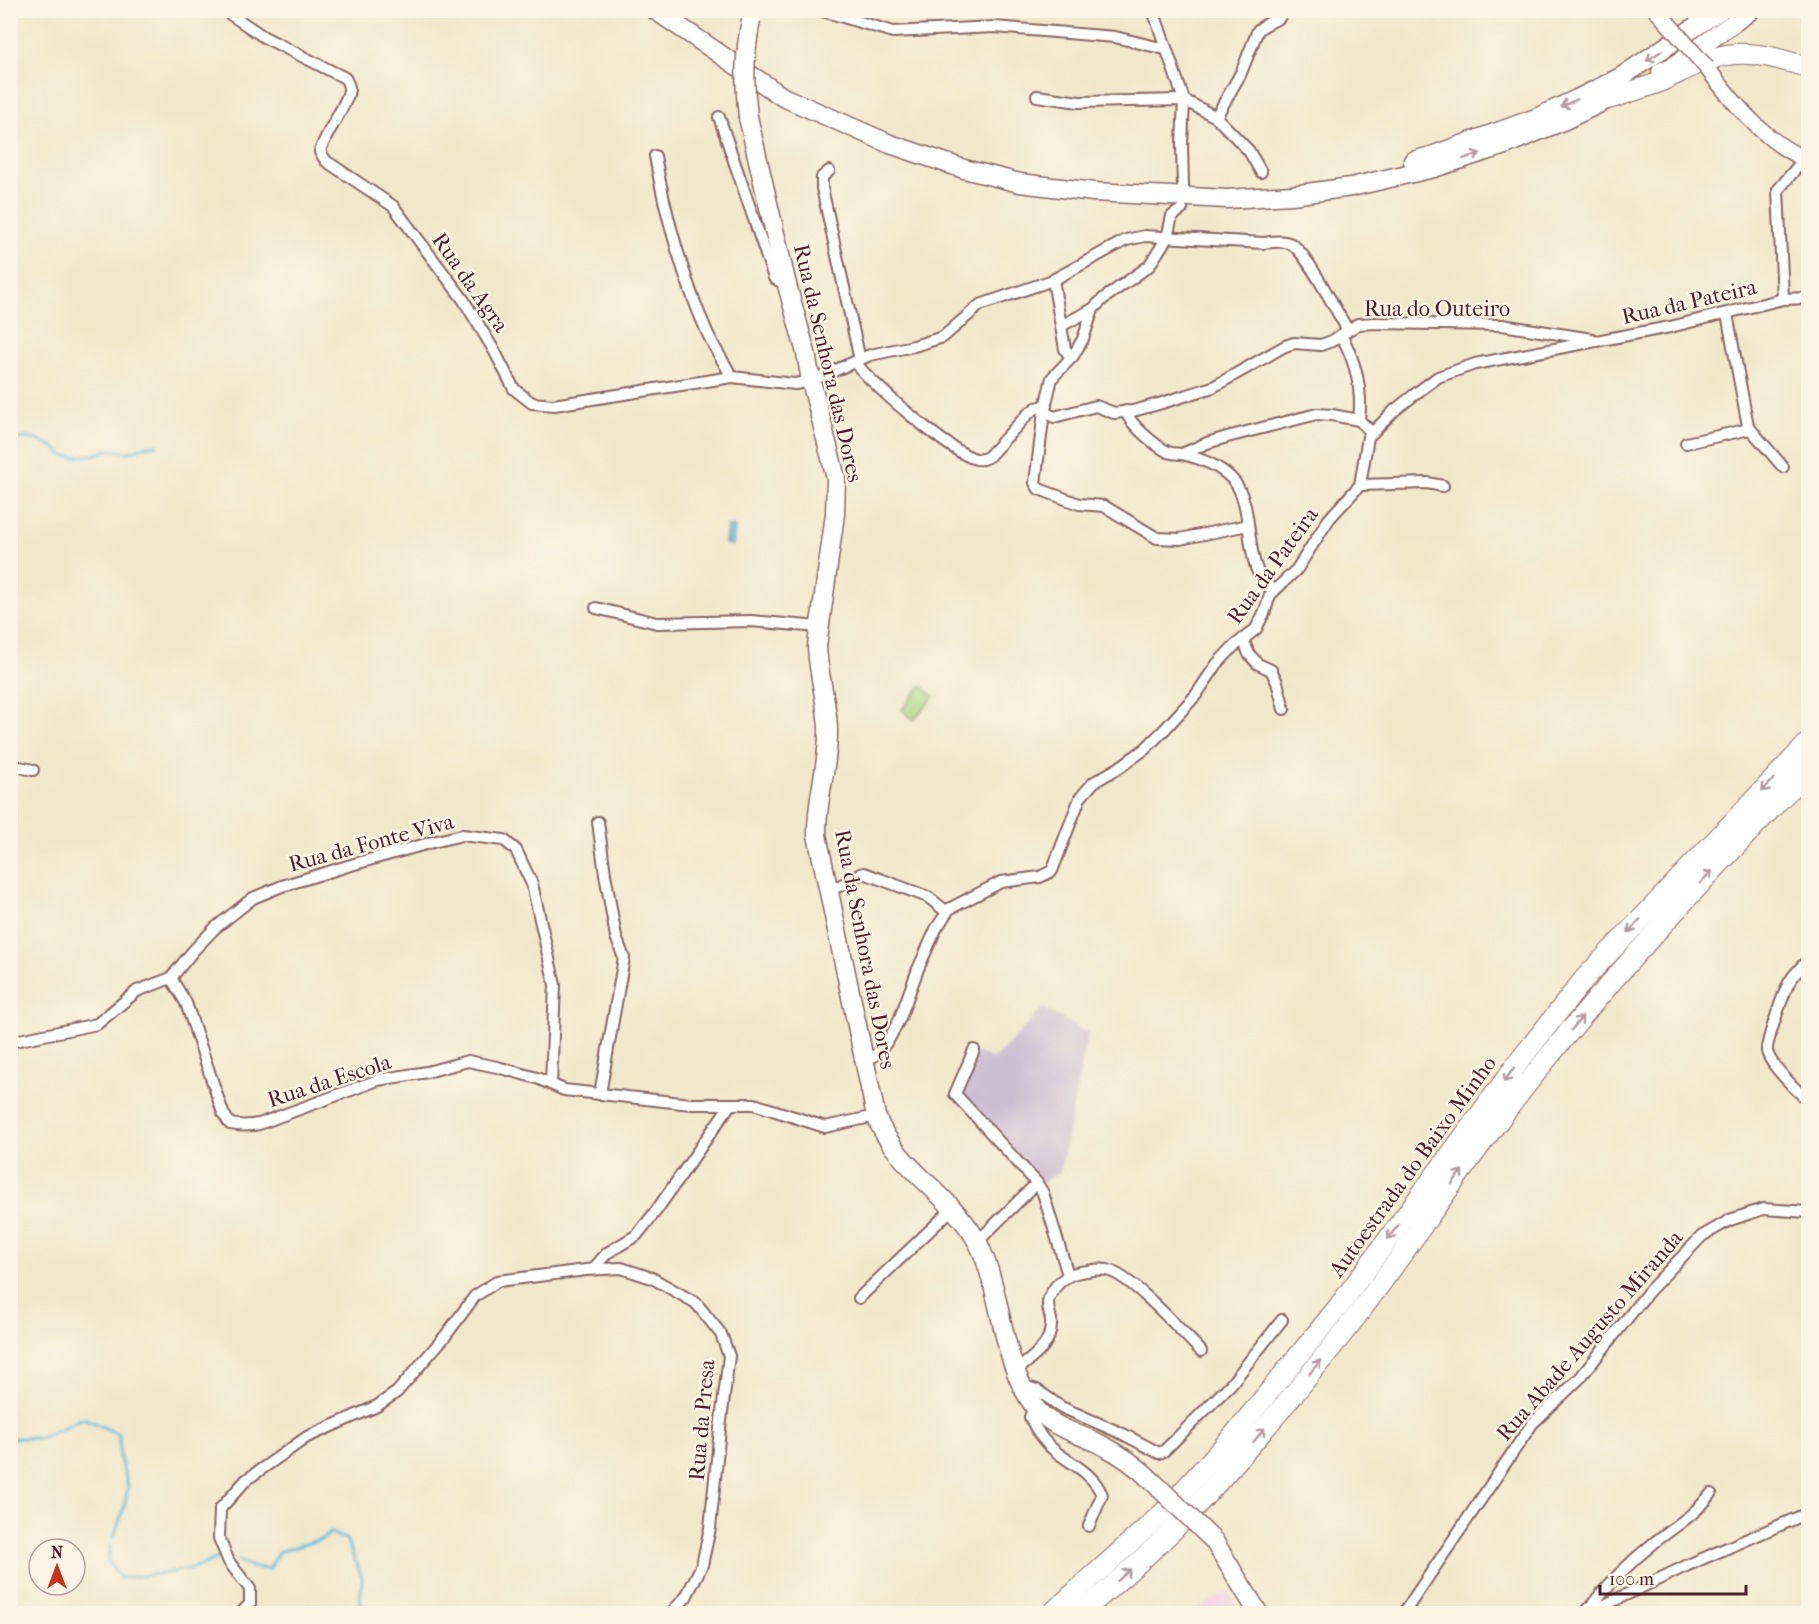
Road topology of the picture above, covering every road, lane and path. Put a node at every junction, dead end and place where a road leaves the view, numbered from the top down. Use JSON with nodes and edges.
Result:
{"nodes":[{"id":1,"x":224,"y":10,"type":"edge"},
{"id":2,"x":655,"y":10,"type":"edge"},
{"id":3,"x":820,"y":10,"type":"edge"},
{"id":4,"x":1153,"y":10,"type":"edge"},
{"id":5,"x":1284,"y":10,"type":"edge"},
{"id":6,"x":1720,"y":10,"type":"edge"},
{"id":7,"x":1751,"y":10,"type":"edge"},
{"id":8,"x":752,"y":15,"type":"edge"},
{"id":9,"x":1661,"y":15,"type":"edge"},
{"id":10,"x":1165,"y":49,"type":"junction"},
{"id":11,"x":1809,"y":67,"type":"edge"},
{"id":12,"x":1037,"y":96,"type":"dead end"},
{"id":13,"x":1608,"y":99,"type":"junction"},
{"id":14,"x":1184,"y":100,"type":"junction"},
{"id":15,"x":719,"y":117,"type":"dead end"},
{"id":16,"x":1216,"y":117,"type":"junction"},
{"id":17,"x":655,"y":156,"type":"dead end"},
{"id":18,"x":1806,"y":159,"type":"edge"},
{"id":19,"x":829,"y":171,"type":"dead end"},
{"id":20,"x":1261,"y":172,"type":"dead end"},
{"id":21,"x":1183,"y":187,"type":"dead end"},
{"id":22,"x":1159,"y":196,"type":"junction"},
{"id":23,"x":1182,"y":209,"type":"dead end"},
{"id":24,"x":1167,"y":238,"type":"junction"},
{"id":25,"x":1053,"y":280,"type":"junction"},
{"id":26,"x":787,"y":285,"type":"junction"},
{"id":27,"x":1809,"y":298,"type":"edge"},
{"id":28,"x":1783,"y":299,"type":"junction"},
{"id":29,"x":1093,"y":309,"type":"junction"},
{"id":30,"x":1727,"y":314,"type":"junction"},
{"id":31,"x":1061,"y":326,"type":"junction"},
{"id":32,"x":1344,"y":332,"type":"junction"},
{"id":33,"x":1600,"y":340,"type":"junction"},
{"id":34,"x":1071,"y":358,"type":"junction"},
{"id":35,"x":858,"y":361,"type":"junction"},
{"id":36,"x":732,"y":377,"type":"junction"},
{"id":37,"x":811,"y":381,"type":"junction"},
{"id":38,"x":1045,"y":409,"type":"junction"},
{"id":39,"x":1126,"y":411,"type":"junction"},
{"id":40,"x":1359,"y":420,"type":"junction"},
{"id":41,"x":1750,"y":429,"type":"junction"},
{"id":42,"x":1372,"y":433,"type":"junction"},
{"id":43,"x":1686,"y":443,"type":"dead end"},
{"id":44,"x":1182,"y":454,"type":"junction"},
{"id":45,"x":1783,"y":467,"type":"dead end"},
{"id":46,"x":1360,"y":484,"type":"junction"},
{"id":47,"x":1443,"y":486,"type":"dead end"},
{"id":48,"x":1248,"y":525,"type":"junction"},
{"id":49,"x":1274,"y":591,"type":"junction"},
{"id":50,"x":596,"y":608,"type":"dead end"},
{"id":51,"x":819,"y":627,"type":"junction"},
{"id":52,"x":1243,"y":639,"type":"junction"},
{"id":53,"x":1284,"y":709,"type":"dead end"},
{"id":54,"x":1809,"y":742,"type":"edge"},
{"id":55,"x":10,"y":765,"type":"edge"},
{"id":56,"x":33,"y":770,"type":"dead end"},
{"id":57,"x":1809,"y":770,"type":"edge"},
{"id":58,"x":598,"y":822,"type":"dead end"},
{"id":59,"x":828,"y":890,"type":"junction"},
{"id":60,"x":947,"y":912,"type":"junction"},
{"id":61,"x":1809,"y":960,"type":"edge"},
{"id":62,"x":171,"y":978,"type":"junction"},
{"id":63,"x":10,"y":1042,"type":"edge"},
{"id":64,"x":974,"y":1050,"type":"dead end"},
{"id":65,"x":864,"y":1062,"type":"junction"},
{"id":66,"x":551,"y":1084,"type":"junction"},
{"id":67,"x":600,"y":1094,"type":"junction"},
{"id":68,"x":1809,"y":1100,"type":"edge"},
{"id":69,"x":730,"y":1105,"type":"junction"},
{"id":70,"x":876,"y":1116,"type":"junction"},
{"id":71,"x":1037,"y":1183,"type":"junction"},
{"id":72,"x":951,"y":1209,"type":"junction"},
{"id":73,"x":1809,"y":1212,"type":"edge"},
{"id":74,"x":977,"y":1242,"type":"junction"},
{"id":75,"x":593,"y":1269,"type":"junction"},
{"id":76,"x":1068,"y":1275,"type":"junction"},
{"id":77,"x":859,"y":1298,"type":"dead end"},
{"id":78,"x":1282,"y":1320,"type":"dead end"},
{"id":79,"x":1201,"y":1351,"type":"dead end"},
{"id":80,"x":1019,"y":1378,"type":"junction"},
{"id":81,"x":1034,"y":1407,"type":"junction"},
{"id":82,"x":1711,"y":1494,"type":"dead end"},
{"id":83,"x":1809,"y":1513,"type":"edge"},
{"id":84,"x":1089,"y":1526,"type":"dead end"},
{"id":85,"x":240,"y":1614,"type":"edge"},
{"id":86,"x":670,"y":1614,"type":"edge"},
{"id":87,"x":1051,"y":1614,"type":"edge"},
{"id":88,"x":1080,"y":1614,"type":"edge"},
{"id":89,"x":1259,"y":1614,"type":"edge"},
{"id":90,"x":1403,"y":1614,"type":"edge"},
{"id":91,"x":1585,"y":1614,"type":"edge"}],
"edges":[{"from":1,"to":36,"type":"street","name":"Rua da Agra"},
{"from":2,"to":22,"type":"main road"},
{"from":3,"to":10,"type":"street"},
{"from":4,"to":10,"type":"street"},
{"from":5,"to":16,"type":"street"},
{"from":6,"to":22,"type":"main road","one_way":true},
{"from":7,"to":13,"type":"main road"},
{"from":8,"to":26,"type":"main road","name":"Rua da Senhora das Dores","bridge":true},
{"from":9,"to":18,"type":"main road","bridge":true},
{"from":10,"to":14,"type":"street"},
{"from":11,"to":13,"type":"highway"},
{"from":12,"to":14,"type":"street"},
{"from":22,"to":13,"type":"main road","one_way":true},
{"from":14,"to":16,"type":"street"},
{"from":14,"to":21,"type":"street"},
{"from":15,"to":26,"type":"street"},
{"from":16,"to":20,"type":"street"},
{"from":17,"to":36,"type":"street"},
{"from":18,"to":28,"type":"street"},
{"from":19,"to":35,"type":"street"},
{"from":23,"to":24,"type":"street"},
{"from":24,"to":25,"type":"street"},
{"from":24,"to":29,"type":"street"},
{"from":24,"to":32,"type":"street"},
{"from":25,"to":31,"type":"street"},
{"from":25,"to":35,"type":"street"},
{"from":26,"to":37,"type":"main road","name":"Rua da Senhora das Dores"},
{"from":27,"to":28,"type":"street","name":"Rua da Pateira"},
{"from":28,"to":30,"type":"street","name":"Rua da Pateira"},
{"from":29,"to":31,"type":"street"},
{"from":29,"to":34,"type":"street"},
{"from":30,"to":33,"type":"street","name":"Rua da Pateira"},
{"from":30,"to":41,"type":"street"},
{"from":31,"to":34,"type":"street"},
{"from":32,"to":33,"type":"street","name":"Rua do Outeiro"},
{"from":32,"to":39,"type":"street","name":"Rua do Outeiro"},
{"from":32,"to":40,"type":"street"},
{"from":33,"to":42,"type":"street","name":"Rua da Pateira"},
{"from":34,"to":38,"type":"street"},
{"from":35,"to":37,"type":"street"},
{"from":35,"to":38,"type":"street"},
{"from":36,"to":37,"type":"street","name":"Rua da Agra"},
{"from":37,"to":51,"type":"main road","name":"Rua da Senhora das Dores"},
{"from":38,"to":39,"type":"street","name":"Rua do Outeiro"},
{"from":38,"to":48,"type":"street"},
{"from":39,"to":44,"type":"street"},
{"from":40,"to":42,"type":"street"},
{"from":40,"to":44,"type":"street"},
{"from":41,"to":43,"type":"street"},
{"from":41,"to":45,"type":"street"},
{"from":42,"to":46,"type":"street","name":"Rua da Pateira"},
{"from":44,"to":48,"type":"street"},
{"from":46,"to":47,"type":"street"},
{"from":46,"to":49,"type":"street","name":"Rua da Pateira"},
{"from":48,"to":49,"type":"street"},
{"from":49,"to":52,"type":"street","name":"Rua da Pateira"},
{"from":50,"to":51,"type":"street"},
{"from":51,"to":59,"type":"main road","name":"Rua da Senhora das Dores"},
{"from":52,"to":53,"type":"street"},
{"from":52,"to":60,"type":"street","name":"Rua da Pateira"},
{"from":54,"to":87,"type":"highway","name":"Autoestrada do Baixo Minho","one_way":true},
{"from":55,"to":56,"type":"street"},
{"from":88,"to":57,"type":"highway","name":"Autoestrada do Baixo Minho","one_way":true},
{"from":58,"to":67,"type":"street"},
{"from":59,"to":60,"type":"street"},
{"from":59,"to":65,"type":"main road","name":"Rua da Senhora das Dores"},
{"from":60,"to":65,"type":"street","name":"Rua da Pateira"},
{"from":61,"to":68,"type":"street"},
{"from":62,"to":63,"type":"street"},
{"from":62,"to":66,"type":"street","name":"Rua da Escola"},
{"from":62,"to":66,"type":"street","name":"Rua da Fonte Viva"},
{"from":64,"to":71,"type":"street"},
{"from":65,"to":70,"type":"main road","name":"Rua da Senhora das Dores"},
{"from":66,"to":67,"type":"street","name":"Rua da Escola"},
{"from":67,"to":69,"type":"street","name":"Rua da Escola"},
{"from":69,"to":70,"type":"street","name":"Rua da Escola"},
{"from":69,"to":75,"type":"street"},
{"from":70,"to":72,"type":"main road","name":"Rua da Senhora das Dores"},
{"from":71,"to":74,"type":"street"},
{"from":71,"to":76,"type":"street"},
{"from":72,"to":74,"type":"main road","name":"Rua da Senhora das Dores"},
{"from":72,"to":77,"type":"street"},
{"from":73,"to":90,"type":"street","name":"Rua Abade Augusto Miranda"},
{"from":74,"to":80,"type":"main road","name":"Rua da Senhora das Dores"},
{"from":75,"to":85,"type":"street","name":"Rua da Presa"},
{"from":75,"to":86,"type":"street","name":"Rua da Presa"},
{"from":76,"to":79,"type":"street"},
{"from":76,"to":80,"type":"street"},
{"from":78,"to":80,"type":"street"},
{"from":80,"to":81,"type":"main road","name":"Rua da Senhora das Dores"},
{"from":81,"to":84,"type":"street"},
{"from":81,"to":89,"type":"main road","name":"Rua da Senhora das Dores","bridge":true},
{"from":82,"to":91,"type":"street"},
{"from":83,"to":91,"type":"street"}]}
